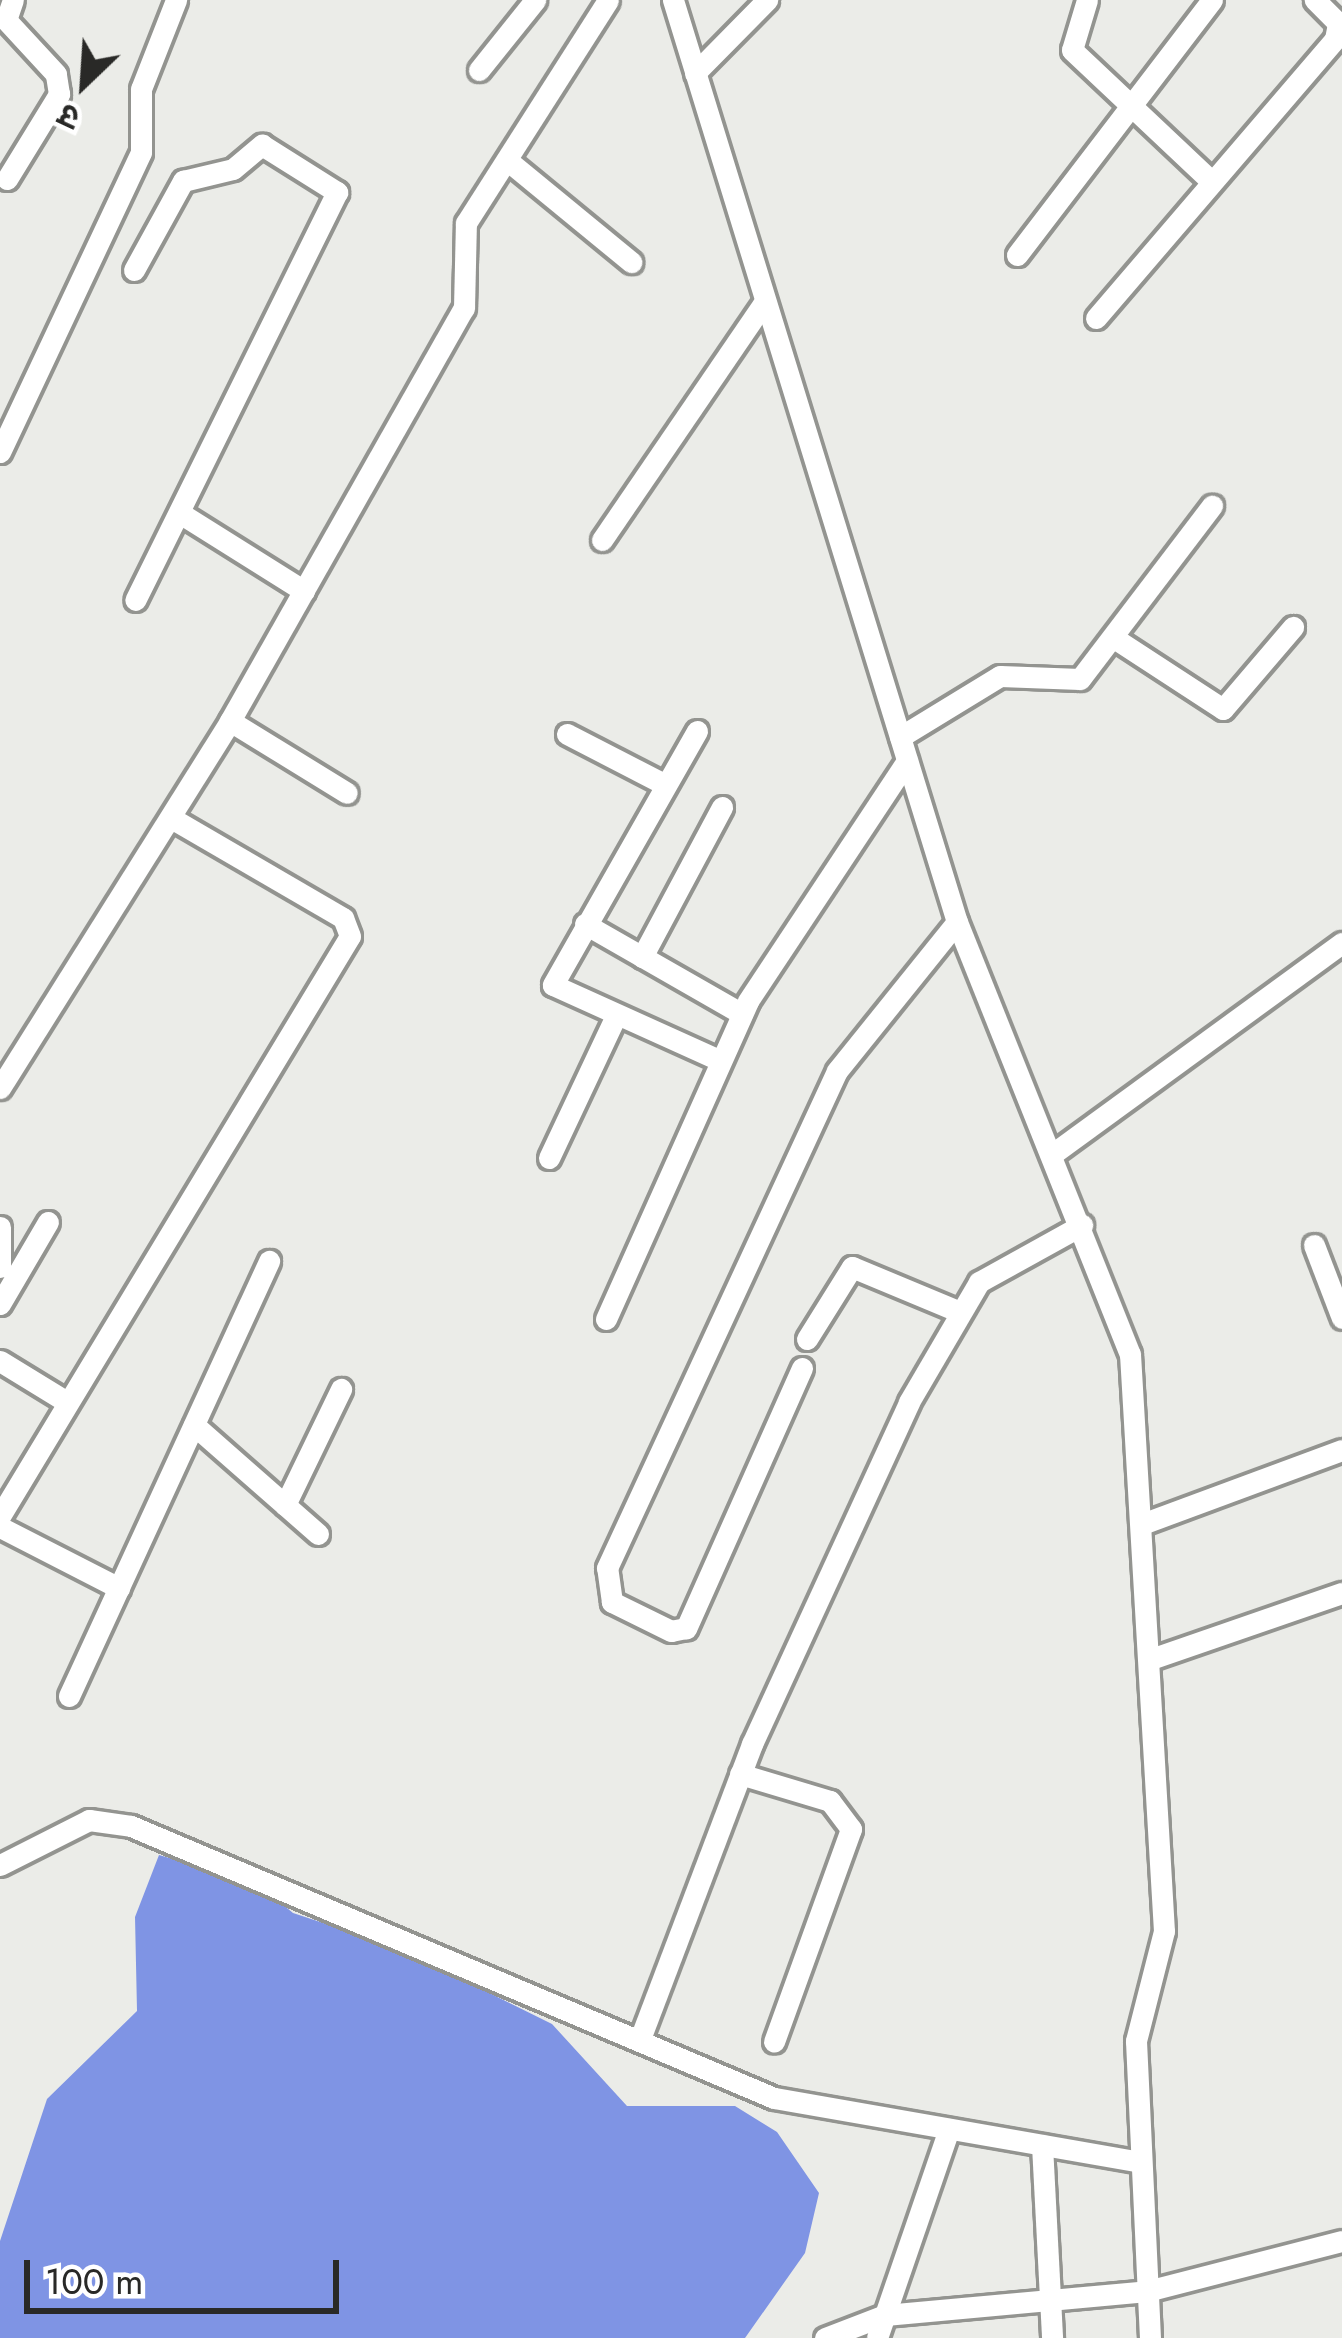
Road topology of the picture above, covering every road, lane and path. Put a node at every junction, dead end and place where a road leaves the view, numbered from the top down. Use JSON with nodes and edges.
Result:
{"nodes":[{"id":1,"x":13,"y":0,"type":"edge"},
{"id":2,"x":176,"y":0,"type":"edge"},
{"id":3,"x":535,"y":0,"type":"edge"},
{"id":4,"x":608,"y":0,"type":"edge"},
{"id":5,"x":673,"y":0,"type":"edge"},
{"id":6,"x":767,"y":0,"type":"edge"},
{"id":7,"x":1087,"y":0,"type":"edge"},
{"id":8,"x":1211,"y":0,"type":"edge"},
{"id":9,"x":1315,"y":0,"type":"edge"},
{"id":10,"x":479,"y":70,"type":"dead end"},
{"id":11,"x":695,"y":73,"type":"junction"},
{"id":12,"x":1131,"y":107,"type":"junction"},
{"id":13,"x":507,"y":160,"type":"junction"},
{"id":14,"x":7,"y":179,"type":"dead end"},
{"id":15,"x":1211,"y":181,"type":"junction"},
{"id":16,"x":1017,"y":255,"type":"dead end"},
{"id":17,"x":631,"y":262,"type":"dead end"},
{"id":18,"x":134,"y":270,"type":"dead end"},
{"id":19,"x":766,"y":301,"type":"junction"},
{"id":20,"x":1096,"y":318,"type":"dead end"},
{"id":21,"x":0,"y":452,"type":"edge"},
{"id":22,"x":1212,"y":506,"type":"dead end"},
{"id":23,"x":183,"y":515,"type":"junction"},
{"id":24,"x":602,"y":540,"type":"dead end"},
{"id":25,"x":304,"y":591,"type":"junction"},
{"id":26,"x":135,"y":600,"type":"dead end"},
{"id":27,"x":1293,"y":627,"type":"dead end"},
{"id":28,"x":1114,"y":638,"type":"junction"},
{"id":29,"x":230,"y":721,"type":"junction"},
{"id":30,"x":697,"y":731,"type":"dead end"},
{"id":31,"x":567,"y":734,"type":"dead end"},
{"id":32,"x":900,"y":737,"type":"junction"},
{"id":33,"x":907,"y":761,"type":"junction"},
{"id":34,"x":666,"y":785,"type":"junction"},
{"id":35,"x":347,"y":793,"type":"dead end"},
{"id":36,"x":722,"y":807,"type":"dead end"},
{"id":37,"x":171,"y":818,"type":"junction"},
{"id":38,"x":957,"y":922,"type":"junction"},
{"id":39,"x":585,"y":924,"type":"junction"},
{"id":40,"x":1342,"y":943,"type":"edge"},
{"id":41,"x":643,"y":957,"type":"junction"},
{"id":42,"x":742,"y":1014,"type":"junction"},
{"id":43,"x":614,"y":1018,"type":"junction"},
{"id":44,"x":722,"y":1061,"type":"junction"},
{"id":45,"x":0,"y":1088,"type":"edge"},
{"id":46,"x":1051,"y":1155,"type":"junction"},
{"id":47,"x":549,"y":1158,"type":"dead end"},
{"id":48,"x":48,"y":1222,"type":"dead end"},
{"id":49,"x":1082,"y":1225,"type":"junction"},
{"id":50,"x":0,"y":1227,"type":"edge"},
{"id":51,"x":1314,"y":1245,"type":"dead end"},
{"id":52,"x":269,"y":1261,"type":"dead end"},
{"id":53,"x":0,"y":1267,"type":"edge"},
{"id":54,"x":0,"y":1304,"type":"edge"},
{"id":55,"x":960,"y":1312,"type":"junction"},
{"id":56,"x":606,"y":1318,"type":"dead end"},
{"id":57,"x":1342,"y":1318,"type":"edge"},
{"id":58,"x":807,"y":1339,"type":"dead end"},
{"id":59,"x":0,"y":1360,"type":"edge"},
{"id":60,"x":802,"y":1368,"type":"dead end"},
{"id":61,"x":341,"y":1389,"type":"dead end"},
{"id":62,"x":67,"y":1402,"type":"junction"},
{"id":63,"x":194,"y":1425,"type":"junction"},
{"id":64,"x":1342,"y":1450,"type":"edge"},
{"id":65,"x":285,"y":1505,"type":"junction"},
{"id":66,"x":0,"y":1516,"type":"edge"},
{"id":67,"x":1142,"y":1524,"type":"junction"},
{"id":68,"x":0,"y":1527,"type":"edge"},
{"id":69,"x":318,"y":1534,"type":"dead end"},
{"id":70,"x":119,"y":1588,"type":"junction"},
{"id":71,"x":1342,"y":1593,"type":"edge"},
{"id":72,"x":1151,"y":1659,"type":"junction"},
{"id":73,"x":69,"y":1696,"type":"dead end"},
{"id":74,"x":740,"y":1774,"type":"junction"},
{"id":75,"x":0,"y":1865,"type":"edge"},
{"id":76,"x":640,"y":2039,"type":"junction"},
{"id":77,"x":774,"y":2042,"type":"dead end"},
{"id":78,"x":949,"y":2129,"type":"junction"},
{"id":79,"x":1042,"y":2145,"type":"junction"},
{"id":80,"x":1141,"y":2162,"type":"junction"},
{"id":81,"x":1342,"y":2241,"type":"edge"},
{"id":82,"x":1147,"y":2291,"type":"junction"},
{"id":83,"x":1051,"y":2308,"type":"junction"},
{"id":84,"x":952,"y":2312,"type":"junction"},
{"id":85,"x":885,"y":2315,"type":"junction"},
{"id":86,"x":825,"y":2338,"type":"edge"},
{"id":87,"x":877,"y":2338,"type":"edge"},
{"id":88,"x":954,"y":2338,"type":"edge"},
{"id":89,"x":1052,"y":2338,"type":"edge"},
{"id":90,"x":1150,"y":2338,"type":"edge"}],
"edges":[{"from":1,"to":14,"type":"street"},
{"from":2,"to":21,"type":"street"},
{"from":3,"to":10,"type":"street"},
{"from":4,"to":13,"type":"street"},
{"from":5,"to":11,"type":"street"},
{"from":6,"to":11,"type":"street"},
{"from":7,"to":12,"type":"street"},
{"from":8,"to":12,"type":"street"},
{"from":9,"to":15,"type":"street"},
{"from":11,"to":19,"type":"street"},
{"from":12,"to":15,"type":"street"},
{"from":12,"to":16,"type":"street"},
{"from":13,"to":17,"type":"street"},
{"from":13,"to":25,"type":"street"},
{"from":15,"to":20,"type":"street"},
{"from":18,"to":23,"type":"street"},
{"from":19,"to":24,"type":"street"},
{"from":19,"to":32,"type":"street"},
{"from":22,"to":28,"type":"street"},
{"from":23,"to":25,"type":"street"},
{"from":23,"to":26,"type":"street"},
{"from":25,"to":29,"type":"street"},
{"from":27,"to":28,"type":"street"},
{"from":28,"to":32,"type":"street"},
{"from":29,"to":35,"type":"street"},
{"from":29,"to":37,"type":"street"},
{"from":30,"to":34,"type":"street"},
{"from":31,"to":34,"type":"street"},
{"from":32,"to":33,"type":"street"},
{"from":33,"to":38,"type":"street"},
{"from":33,"to":42,"type":"street"},
{"from":34,"to":39,"type":"street"},
{"from":36,"to":41,"type":"street"},
{"from":37,"to":45,"type":"street"},
{"from":37,"to":62,"type":"street"},
{"from":38,"to":46,"type":"street"},
{"from":38,"to":60,"type":"street"},
{"from":39,"to":41,"type":"street"},
{"from":39,"to":43,"type":"street"},
{"from":40,"to":46,"type":"street"},
{"from":41,"to":42,"type":"street"},
{"from":42,"to":44,"type":"street"},
{"from":43,"to":44,"type":"street"},
{"from":43,"to":47,"type":"street"},
{"from":44,"to":56,"type":"street"},
{"from":46,"to":49,"type":"street"},
{"from":48,"to":54,"type":"street"},
{"from":49,"to":55,"type":"street"},
{"from":49,"to":67,"type":"street"},
{"from":50,"to":53,"type":"street"},
{"from":51,"to":57,"type":"street"},
{"from":52,"to":63,"type":"street"},
{"from":55,"to":58,"type":"street"},
{"from":55,"to":74,"type":"street"},
{"from":59,"to":62,"type":"street"},
{"from":61,"to":65,"type":"street"},
{"from":62,"to":66,"type":"street"},
{"from":63,"to":65,"type":"street"},
{"from":63,"to":70,"type":"street"},
{"from":64,"to":67,"type":"street"},
{"from":65,"to":69,"type":"street"},
{"from":67,"to":72,"type":"street"},
{"from":68,"to":70,"type":"street"},
{"from":70,"to":73,"type":"street"},
{"from":71,"to":72,"type":"street"},
{"from":72,"to":80,"type":"street"},
{"from":74,"to":76,"type":"street"},
{"from":74,"to":77,"type":"street"},
{"from":75,"to":76,"type":"street"},
{"from":76,"to":78,"type":"street"},
{"from":78,"to":79,"type":"street"},
{"from":78,"to":85,"type":"street"},
{"from":79,"to":80,"type":"street"},
{"from":79,"to":83,"type":"street"},
{"from":80,"to":82,"type":"street"},
{"from":81,"to":82,"type":"street"},
{"from":82,"to":83,"type":"street"},
{"from":82,"to":90,"type":"street"},
{"from":83,"to":84,"type":"street"},
{"from":83,"to":89,"type":"street"},
{"from":84,"to":85,"type":"street"},
{"from":84,"to":88,"type":"street"},
{"from":85,"to":86,"type":"street"},
{"from":85,"to":87,"type":"street"}]}
